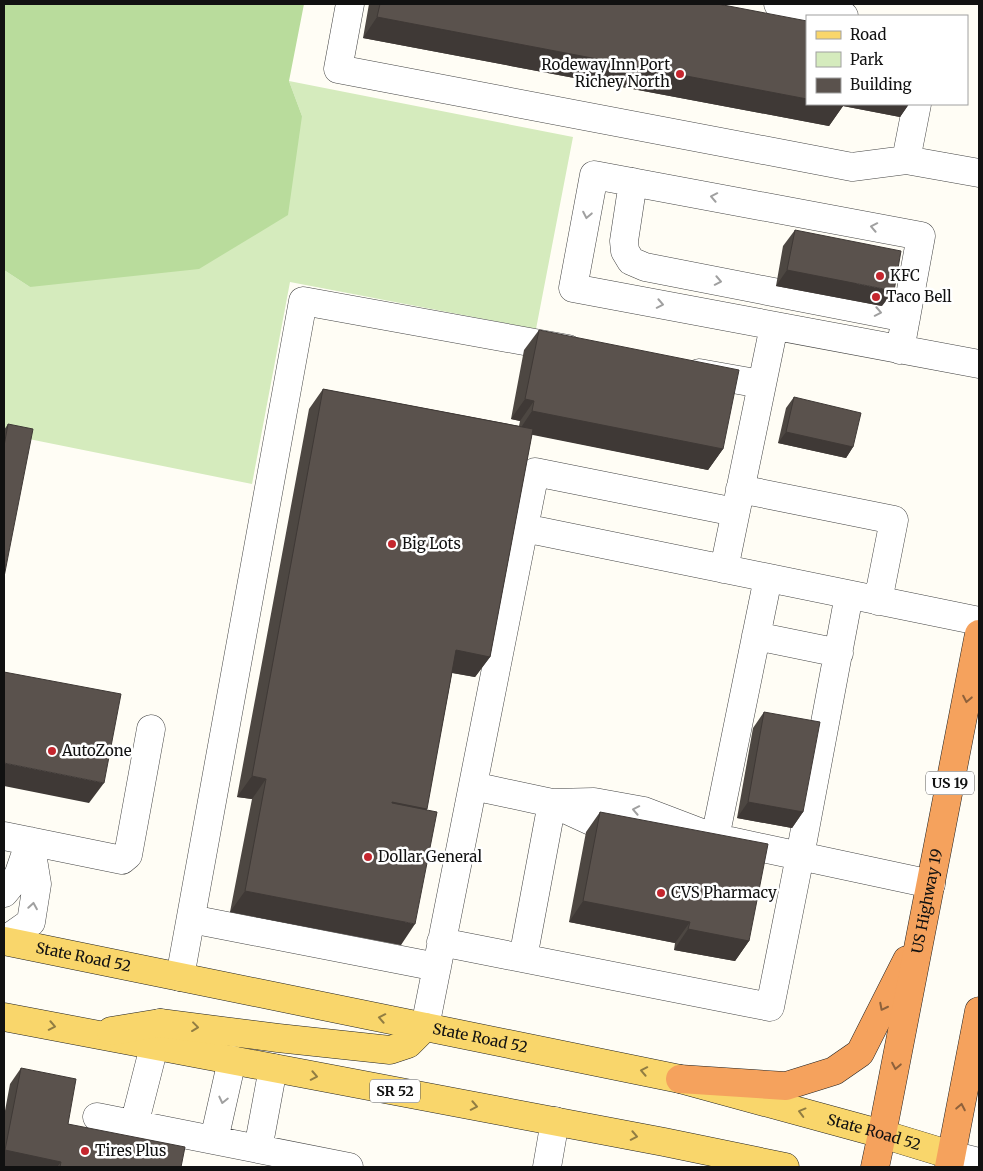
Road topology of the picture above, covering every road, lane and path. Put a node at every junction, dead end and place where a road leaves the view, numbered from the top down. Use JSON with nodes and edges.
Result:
{"nodes":[{"id":1,"x":350,"y":4,"type":"edge"},
{"id":2,"x":778,"y":4,"type":"edge"},
{"id":3,"x":838,"y":15,"type":"edge"},
{"id":4,"x":917,"y":105,"type":"edge"},
{"id":5,"x":906,"y":160,"type":"junction"},
{"id":6,"x":979,"y":173,"type":"edge"},
{"id":7,"x":633,"y":182,"type":"junction"},
{"id":8,"x":906,"y":318,"type":"junction"},
{"id":9,"x":774,"y":326,"type":"junction"},
{"id":10,"x":900,"y":350,"type":"junction"},
{"id":11,"x":596,"y":354,"type":"edge"},
{"id":12,"x":979,"y":364,"type":"edge"},
{"id":13,"x":674,"y":368,"type":"edge"},
{"id":14,"x":761,"y":384,"type":"junction"},
{"id":15,"x":738,"y":501,"type":"junction"},
{"id":16,"x":524,"y":528,"type":"junction"},
{"id":17,"x":724,"y":569,"type":"junction"},
{"id":18,"x":768,"y":578,"type":"junction"},
{"id":19,"x":849,"y":594,"type":"junction"},
{"id":20,"x":878,"y":600,"type":"junction"},
{"id":21,"x":979,"y":622,"type":"edge"},
{"id":22,"x":979,"y":634,"type":"edge"},
{"id":23,"x":756,"y":636,"type":"junction"},
{"id":24,"x":838,"y":653,"type":"junction"},
{"id":25,"x":151,"y":729,"type":"dead end"},
{"id":26,"x":473,"y":786,"type":"junction"},
{"id":27,"x":552,"y":803,"type":"junction"},
{"id":28,"x":715,"y":838,"type":"junction"},
{"id":29,"x":17,"y":839,"type":"edge"},
{"id":30,"x":800,"y":856,"type":"junction"},
{"id":31,"x":931,"y":884,"type":"junction"},
{"id":32,"x":4,"y":893,"type":"edge"},
{"id":33,"x":191,"y":919,"type":"junction"},
{"id":34,"x":922,"y":932,"type":"junction"},
{"id":35,"x":4,"y":942,"type":"edge"},
{"id":36,"x":439,"y":955,"type":"junction"},
{"id":37,"x":523,"y":958,"type":"junction"},
{"id":38,"x":180,"y":977,"type":"junction"},
{"id":39,"x":979,"y":1011,"type":"edge"},
{"id":40,"x":4,"y":1017,"type":"edge"},
{"id":41,"x":425,"y":1027,"type":"junction"},
{"id":42,"x":157,"y":1034,"type":"junction"},
{"id":43,"x":232,"y":1060,"type":"junction"},
{"id":44,"x":272,"y":1068,"type":"junction"},
{"id":45,"x":680,"y":1078,"type":"junction"},
{"id":46,"x":97,"y":1117,"type":"dead end"},
{"id":47,"x":555,"y":1122,"type":"junction"},
{"id":48,"x":134,"y":1125,"type":"junction"},
{"id":49,"x":882,"y":1134,"type":"junction"},
{"id":50,"x":214,"y":1140,"type":"junction"},
{"id":51,"x":246,"y":1154,"type":"edge"},
{"id":52,"x":950,"y":1161,"type":"edge"},
{"id":53,"x":979,"y":1162,"type":"edge"},
{"id":54,"x":349,"y":1167,"type":"edge"},
{"id":55,"x":547,"y":1167,"type":"edge"},
{"id":56,"x":785,"y":1167,"type":"edge"},
{"id":57,"x":875,"y":1167,"type":"edge"}],
"edges":[{"from":1,"to":5,"type":"street"},
{"from":2,"to":3,"type":"street"},
{"from":4,"to":5,"type":"street"},
{"from":5,"to":6,"type":"street"},
{"from":7,"to":8,"type":"street","one_way":true},
{"from":8,"to":7,"type":"street","one_way":true},
{"from":7,"to":9,"type":"street","one_way":true},
{"from":8,"to":10,"type":"street"},
{"from":9,"to":10,"type":"street"},
{"from":9,"to":14,"type":"street"},
{"from":10,"to":12,"type":"street"},
{"from":11,"to":33,"type":"street"},
{"from":13,"to":14,"type":"street"},
{"from":14,"to":15,"type":"street"},
{"from":15,"to":16,"type":"street"},
{"from":15,"to":17,"type":"street"},
{"from":15,"to":20,"type":"street"},
{"from":16,"to":17,"type":"street"},
{"from":16,"to":26,"type":"street"},
{"from":17,"to":18,"type":"street"},
{"from":18,"to":19,"type":"street"},
{"from":18,"to":23,"type":"street"},
{"from":19,"to":20,"type":"street"},
{"from":19,"to":24,"type":"street"},
{"from":20,"to":21,"type":"street"},
{"from":22,"to":31,"type":"highway","name":"US Highway 19","number":"US 19","one_way":true},
{"from":23,"to":24,"type":"street"},
{"from":23,"to":28,"type":"street"},
{"from":24,"to":30,"type":"street"},
{"from":25,"to":29,"type":"street"},
{"from":26,"to":27,"type":"street"},
{"from":26,"to":36,"type":"street"},
{"from":28,"to":27,"type":"street","one_way":true},
{"from":27,"to":37,"type":"street"},
{"from":28,"to":30,"type":"street"},
{"from":29,"to":32,"type":"street"},
{"from":35,"to":29,"type":"street","one_way":true},
{"from":30,"to":31,"type":"street"},
{"from":30,"to":37,"type":"street"},
{"from":31,"to":34,"type":"highway","name":"US Highway 19","number":"US 19"},
{"from":33,"to":36,"type":"street"},
{"from":33,"to":38,"type":"street"},
{"from":34,"to":45,"type":"highway","one_way":true},
{"from":34,"to":49,"type":"highway","name":"US Highway 19","number":"US 19","one_way":true},
{"from":35,"to":38,"type":"main road","name":"State Road 52"},
{"from":36,"to":37,"type":"street"},
{"from":36,"to":41,"type":"street"},
{"from":41,"to":38,"type":"main road","name":"State Road 52","one_way":true},
{"from":52,"to":39,"type":"highway","one_way":true},
{"from":40,"to":42,"type":"main road","one_way":true},
{"from":42,"to":41,"type":"main road","one_way":true},
{"from":45,"to":41,"type":"main road","name":"State Road 52","one_way":true},
{"from":42,"to":43,"type":"main road","number":"SR 52"},
{"from":42,"to":48,"type":"street"},
{"from":43,"to":44,"type":"main road","number":"SR 52"},
{"from":43,"to":50,"type":"street","one_way":true},
{"from":44,"to":47,"type":"main road","number":"SR 52","one_way":true},
{"from":44,"to":51,"type":"street"},
{"from":49,"to":45,"type":"main road","name":"State Road 52","one_way":true},
{"from":46,"to":48,"type":"street"},
{"from":47,"to":55,"type":"street"},
{"from":47,"to":56,"type":"main road","number":"SR 52","one_way":true},
{"from":48,"to":50,"type":"street"},
{"from":49,"to":52,"type":"main road","name":"State Road 52"},
{"from":49,"to":57,"type":"highway","name":"US Highway 19","number":"US 19"},
{"from":50,"to":51,"type":"street"},
{"from":51,"to":54,"type":"street"},
{"from":52,"to":53,"type":"street"}]}
